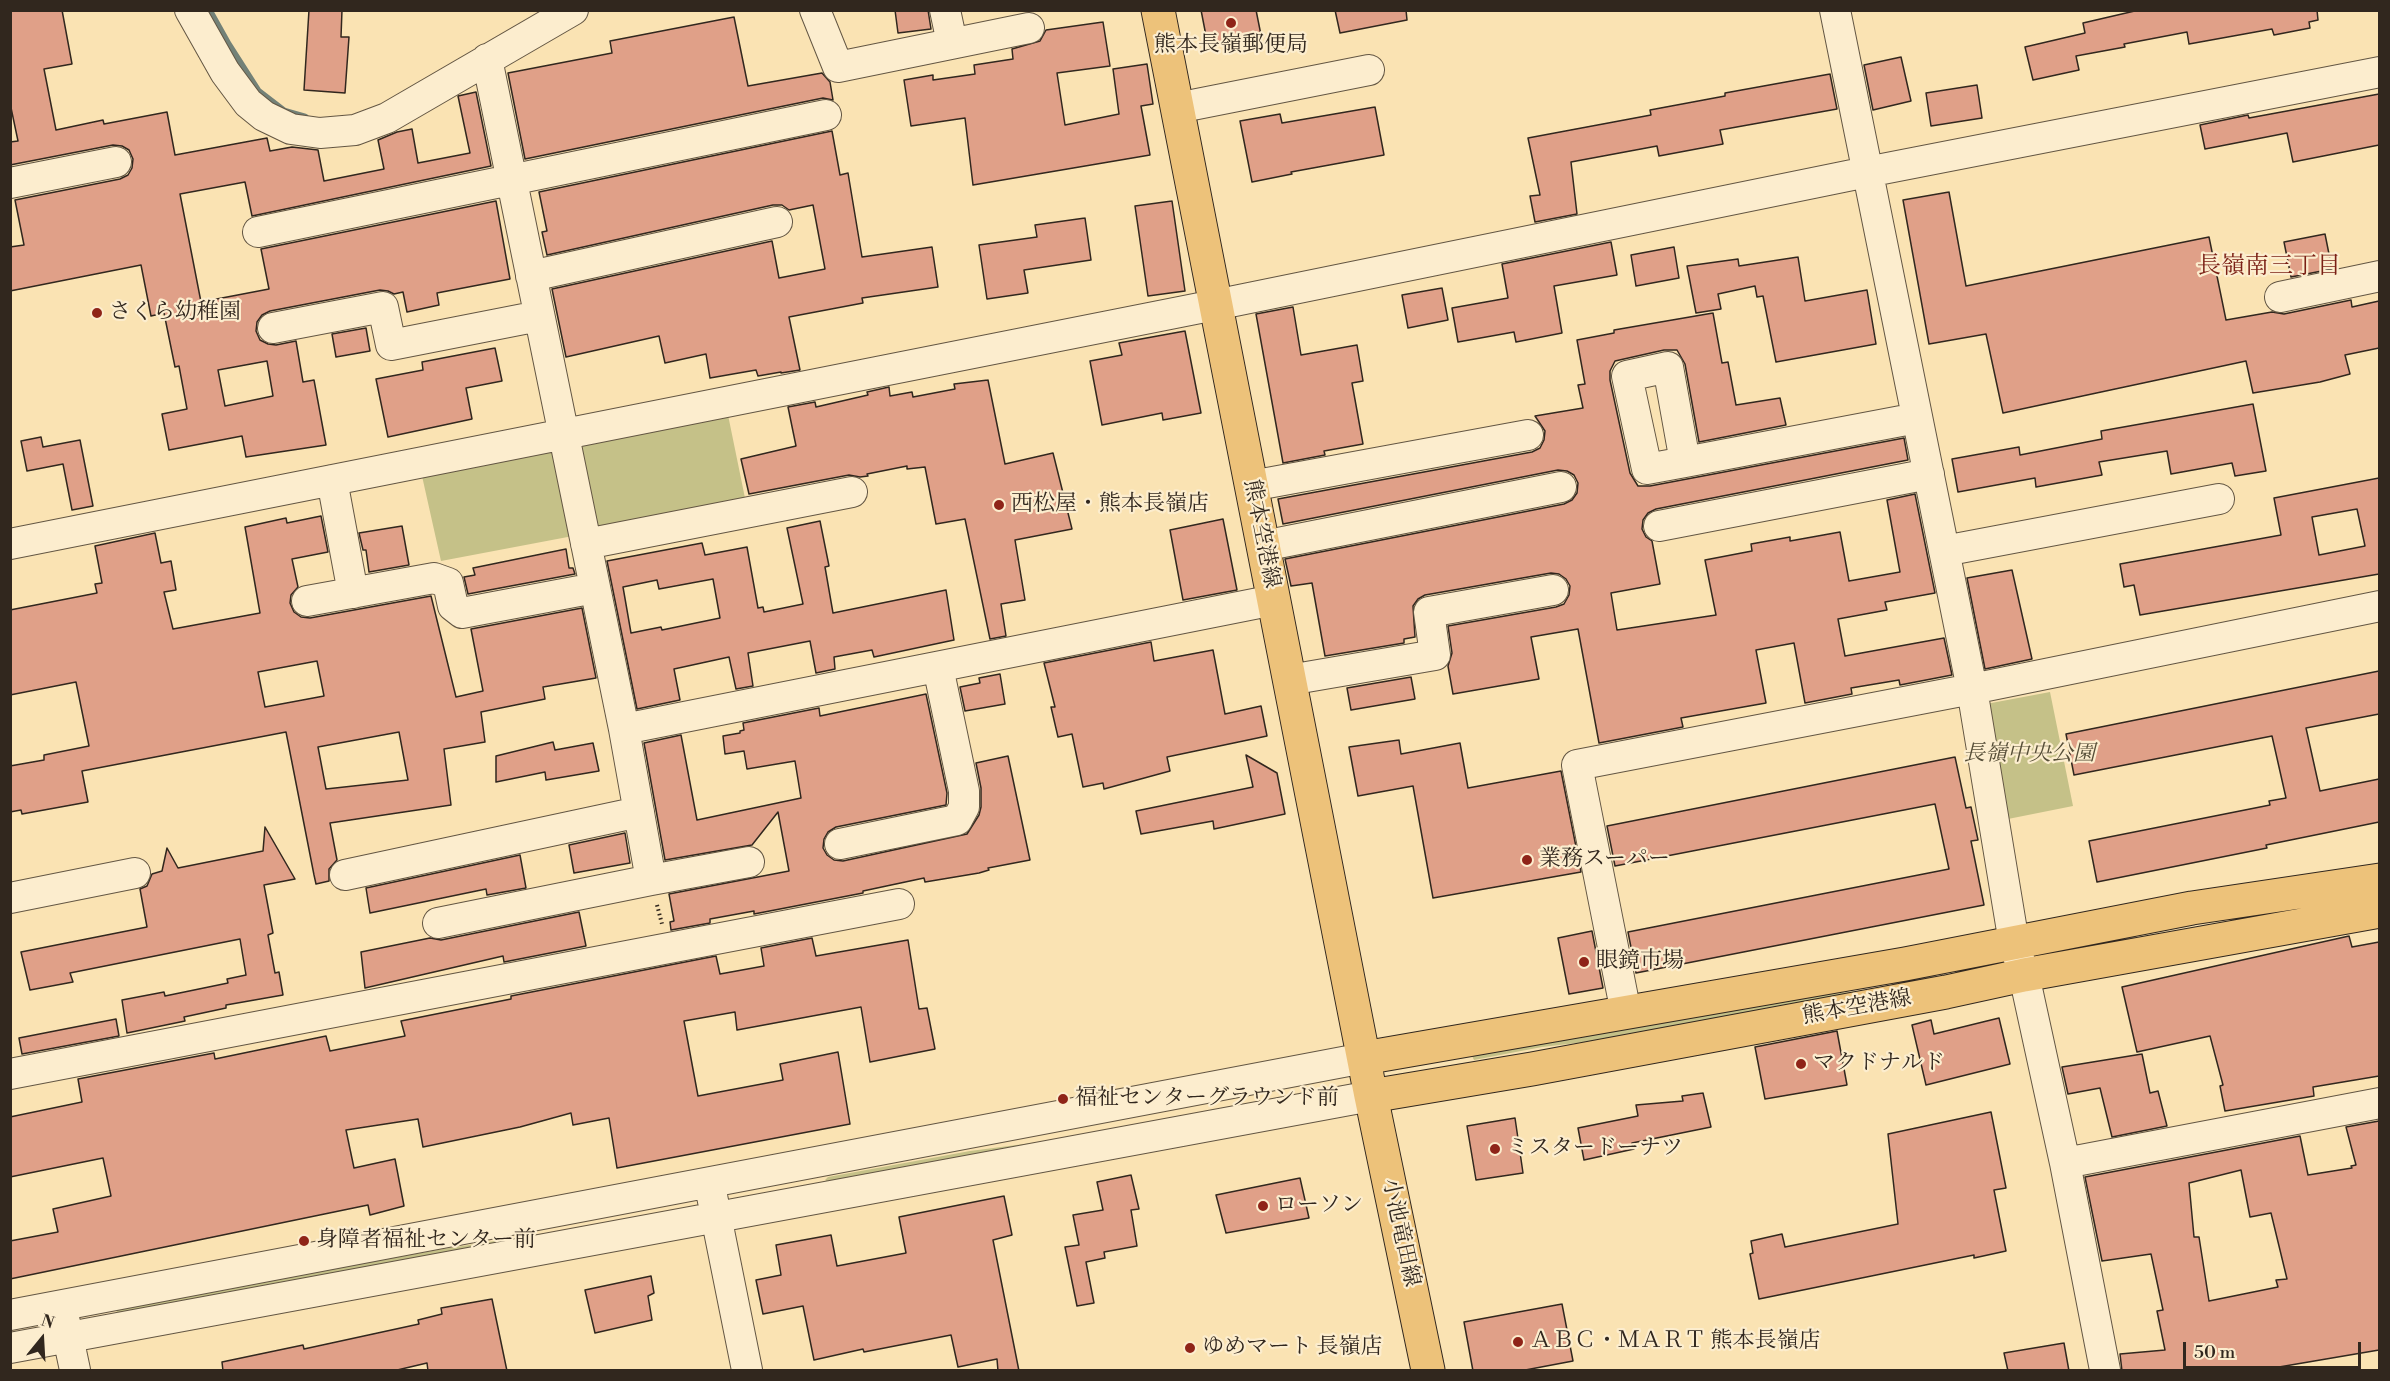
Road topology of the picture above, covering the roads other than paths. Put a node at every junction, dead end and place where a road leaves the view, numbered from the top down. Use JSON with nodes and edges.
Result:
{"nodes":[{"id":1,"x":190,"y":10,"type":"edge"},
{"id":2,"x":573,"y":10,"type":"edge"},
{"id":3,"x":815,"y":10,"type":"edge"},
{"id":4,"x":945,"y":10,"type":"edge"},
{"id":5,"x":1158,"y":10,"type":"edge"},
{"id":6,"x":1836,"y":10,"type":"edge"},
{"id":7,"x":1029,"y":28,"type":"dead end"},
{"id":8,"x":952,"y":43,"type":"junction"},
{"id":9,"x":487,"y":59,"type":"junction"},
{"id":10,"x":1369,"y":70,"type":"dead end"},
{"id":11,"x":2379,"y":72,"type":"edge"},
{"id":12,"x":1177,"y":108,"type":"junction"},
{"id":13,"x":826,"y":115,"type":"dead end"},
{"id":14,"x":116,"y":162,"type":"dead end"},
{"id":15,"x":1867,"y":172,"type":"junction"},
{"id":16,"x":512,"y":180,"type":"junction"},
{"id":17,"x":10,"y":183,"type":"edge"},
{"id":18,"x":777,"y":222,"type":"dead end"},
{"id":19,"x":258,"y":232,"type":"dead end"},
{"id":20,"x":531,"y":276,"type":"junction"},
{"id":21,"x":2379,"y":276,"type":"edge"},
{"id":22,"x":2280,"y":297,"type":"dead end"},
{"id":23,"x":1215,"y":305,"type":"junction"},
{"id":24,"x":539,"y":316,"type":"junction"},
{"id":25,"x":273,"y":328,"type":"dead end"},
{"id":26,"x":1917,"y":418,"type":"junction"},
{"id":27,"x":563,"y":434,"type":"junction"},
{"id":28,"x":1528,"y":435,"type":"dead end"},
{"id":29,"x":1685,"y":462,"type":"dead end"},
{"id":30,"x":1929,"y":474,"type":"junction"},
{"id":31,"x":332,"y":480,"type":"junction"},
{"id":32,"x":1251,"y":486,"type":"junction"},
{"id":33,"x":1561,"y":487,"type":"dead end"},
{"id":34,"x":852,"y":492,"type":"dead end"},
{"id":35,"x":2219,"y":499,"type":"dead end"},
{"id":36,"x":1659,"y":526,"type":"dead end"},
{"id":37,"x":10,"y":544,"type":"edge"},
{"id":38,"x":586,"y":544,"type":"junction"},
{"id":39,"x":1263,"y":546,"type":"junction"},
{"id":40,"x":1944,"y":551,"type":"junction"},
{"id":41,"x":595,"y":588,"type":"junction"},
{"id":42,"x":1553,"y":590,"type":"dead end"},
{"id":43,"x":353,"y":593,"type":"junction"},
{"id":44,"x":1274,"y":600,"type":"junction"},
{"id":45,"x":307,"y":602,"type":"dead end"},
{"id":46,"x":2379,"y":606,"type":"edge"},
{"id":47,"x":938,"y":667,"type":"junction"},
{"id":48,"x":1290,"y":680,"type":"junction"},
{"id":49,"x":1972,"y":689,"type":"junction"},
{"id":50,"x":624,"y":729,"type":"junction"},
{"id":51,"x":639,"y":812,"type":"junction"},
{"id":52,"x":840,"y":844,"type":"dead end"},
{"id":53,"x":749,"y":862,"type":"dead end"},
{"id":54,"x":135,"y":873,"type":"dead end"},
{"id":55,"x":345,"y":875,"type":"dead end"},
{"id":56,"x":651,"y":880,"type":"junction"},
{"id":57,"x":2379,"y":880,"type":"edge"},
{"id":58,"x":10,"y":898,"type":"edge"},
{"id":59,"x":899,"y":904,"type":"dead end"},
{"id":60,"x":2379,"y":911,"type":"edge"},
{"id":61,"x":438,"y":923,"type":"dead end"},
{"id":62,"x":2014,"y":943,"type":"junction"},
{"id":63,"x":2024,"y":975,"type":"junction"},
{"id":64,"x":1626,"y":1013,"type":"junction"},
{"id":65,"x":1364,"y":1058,"type":"junction"},
{"id":66,"x":12,"y":1066,"type":"edge"},
{"id":67,"x":1371,"y":1096,"type":"junction"},
{"id":68,"x":2379,"y":1103,"type":"edge"},
{"id":69,"x":2065,"y":1163,"type":"junction"},
{"id":70,"x":709,"y":1181,"type":"junction"},
{"id":71,"x":716,"y":1216,"type":"junction"},
{"id":72,"x":61,"y":1306,"type":"junction"},
{"id":73,"x":10,"y":1315,"type":"edge"},
{"id":74,"x":68,"y":1337,"type":"junction"},
{"id":75,"x":10,"y":1348,"type":"edge"},
{"id":76,"x":75,"y":1371,"type":"edge"},
{"id":77,"x":747,"y":1371,"type":"edge"},
{"id":78,"x":1428,"y":1371,"type":"edge"},
{"id":79,"x":2105,"y":1371,"type":"edge"}],
"edges":[{"from":1,"to":9,"type":"street"},
{"from":2,"to":9,"type":"street"},
{"from":3,"to":8,"type":"street"},
{"from":4,"to":8,"type":"street"},
{"from":5,"to":12,"type":"main road","name":"熊本空港線"},
{"from":6,"to":15,"type":"street"},
{"from":7,"to":8,"type":"street"},
{"from":9,"to":16,"type":"street"},
{"from":10,"to":12,"type":"street"},
{"from":11,"to":15,"type":"street"},
{"from":12,"to":23,"type":"main road","name":"熊本空港線"},
{"from":13,"to":16,"type":"street"},
{"from":14,"to":17,"type":"street"},
{"from":15,"to":23,"type":"street"},
{"from":15,"to":26,"type":"street"},
{"from":16,"to":19,"type":"street"},
{"from":16,"to":20,"type":"street"},
{"from":18,"to":20,"type":"street"},
{"from":20,"to":24,"type":"street"},
{"from":21,"to":22,"type":"street"},
{"from":23,"to":27,"type":"street"},
{"from":23,"to":32,"type":"main road","name":"熊本空港線"},
{"from":24,"to":25,"type":"street"},
{"from":24,"to":27,"type":"street"},
{"from":26,"to":29,"type":"street"},
{"from":26,"to":30,"type":"street"},
{"from":27,"to":31,"type":"street"},
{"from":27,"to":38,"type":"street"},
{"from":28,"to":32,"type":"street"},
{"from":30,"to":36,"type":"street"},
{"from":30,"to":40,"type":"street"},
{"from":31,"to":37,"type":"street"},
{"from":31,"to":43,"type":"street"},
{"from":32,"to":39,"type":"main road","name":"熊本空港線"},
{"from":33,"to":39,"type":"street"},
{"from":34,"to":38,"type":"street"},
{"from":35,"to":40,"type":"street"},
{"from":38,"to":41,"type":"street"},
{"from":39,"to":44,"type":"main road","name":"熊本空港線"},
{"from":40,"to":49,"type":"street"},
{"from":41,"to":43,"type":"street"},
{"from":41,"to":50,"type":"street"},
{"from":42,"to":48,"type":"street"},
{"from":43,"to":45,"type":"street"},
{"from":44,"to":47,"type":"street"},
{"from":44,"to":48,"type":"main road","name":"熊本空港線"},
{"from":46,"to":49,"type":"street"},
{"from":47,"to":50,"type":"street"},
{"from":47,"to":52,"type":"street"},
{"from":48,"to":65,"type":"main road","name":"熊本空港線"},
{"from":49,"to":62,"type":"street"},
{"from":49,"to":64,"type":"street"},
{"from":50,"to":51,"type":"street"},
{"from":51,"to":55,"type":"street"},
{"from":51,"to":56,"type":"street"},
{"from":53,"to":56,"type":"street"},
{"from":54,"to":58,"type":"street"},
{"from":56,"to":61,"type":"street"},
{"from":57,"to":62,"type":"main road","name":"熊本空港線"},
{"from":59,"to":66,"type":"street"},
{"from":60,"to":63,"type":"main road","name":"熊本空港線"},
{"from":62,"to":63,"type":"street"},
{"from":62,"to":64,"type":"main road","name":"熊本空港線"},
{"from":63,"to":67,"type":"main road","name":"熊本空港線"},
{"from":63,"to":69,"type":"street"},
{"from":64,"to":65,"type":"main road","name":"熊本空港線"},
{"from":65,"to":67,"type":"main road","name":"熊本空港線"},
{"from":65,"to":70,"type":"street"},
{"from":67,"to":71,"type":"street"},
{"from":67,"to":78,"type":"main road","name":"小池竜田線"},
{"from":68,"to":69,"type":"street"},
{"from":69,"to":79,"type":"street"},
{"from":70,"to":71,"type":"street"},
{"from":70,"to":72,"type":"street"},
{"from":71,"to":74,"type":"street"},
{"from":71,"to":77,"type":"street"},
{"from":72,"to":73,"type":"street"},
{"from":72,"to":74,"type":"street"},
{"from":74,"to":75,"type":"street"},
{"from":74,"to":76,"type":"street"}]}
